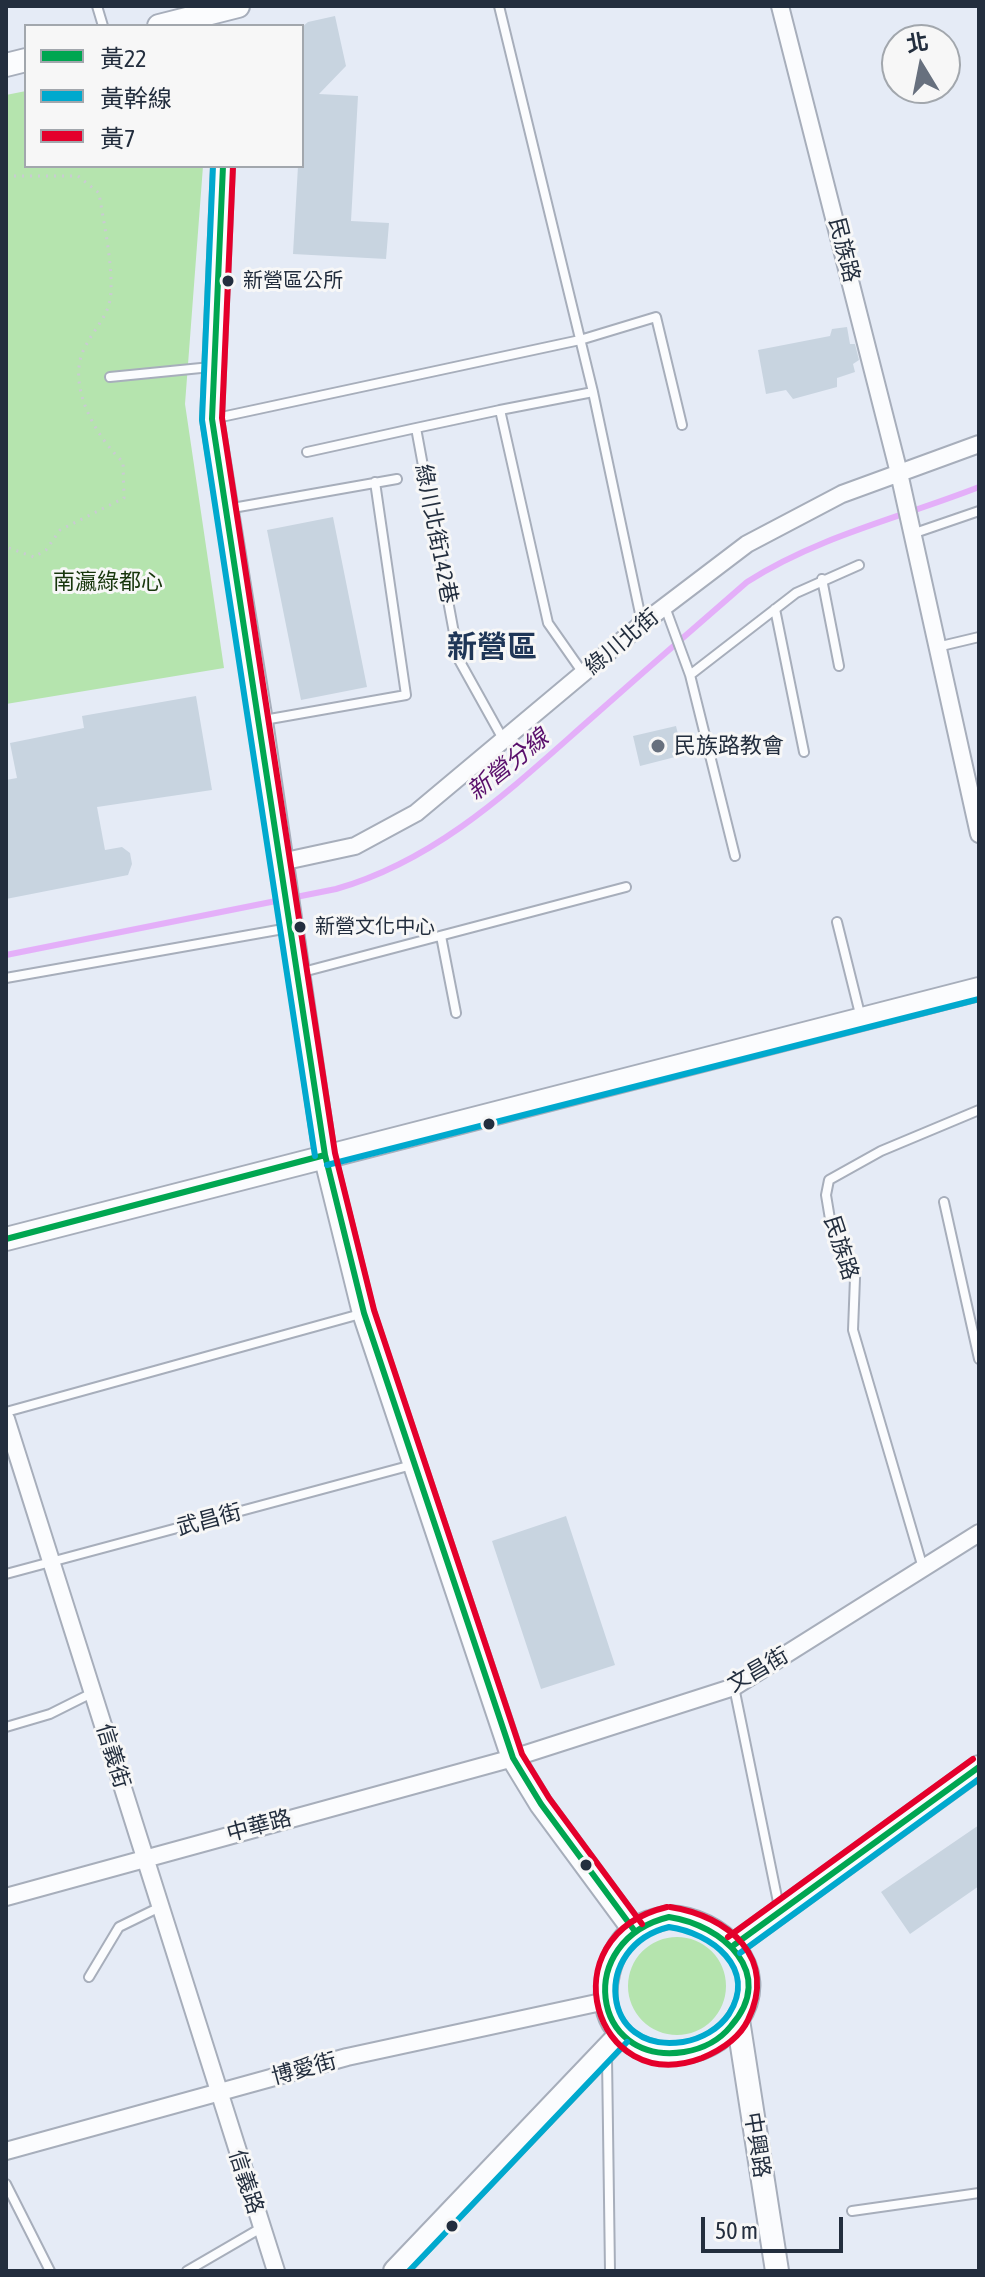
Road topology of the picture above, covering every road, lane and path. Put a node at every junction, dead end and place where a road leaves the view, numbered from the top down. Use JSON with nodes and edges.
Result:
{"nodes":[{"id":1,"x":499,"y":6,"type":"edge"},
{"id":2,"x":780,"y":6,"type":"edge"},
{"id":3,"x":233,"y":11,"type":"edge"},
{"id":4,"x":169,"y":24,"type":"edge"},
{"id":5,"x":223,"y":168,"type":"edge"},
{"id":6,"x":6,"y":176,"type":"edge"},
{"id":7,"x":580,"y":340,"type":"junction"},
{"id":8,"x":212,"y":367,"type":"junction"},
{"id":9,"x":110,"y":377,"type":"dead end"},
{"id":10,"x":593,"y":392,"type":"junction"},
{"id":11,"x":500,"y":410,"type":"junction"},
{"id":12,"x":212,"y":419,"type":"junction"},
{"id":13,"x":682,"y":425,"type":"dead end"},
{"id":14,"x":416,"y":428,"type":"junction"},
{"id":15,"x":979,"y":444,"type":"edge"},
{"id":16,"x":307,"y":452,"type":"dead end"},
{"id":17,"x":899,"y":473,"type":"junction"},
{"id":18,"x":397,"y":479,"type":"dead end"},
{"id":19,"x":375,"y":482,"type":"junction"},
{"id":20,"x":226,"y":509,"type":"junction"},
{"id":21,"x":979,"y":511,"type":"edge"},
{"id":22,"x":912,"y":534,"type":"junction"},
{"id":23,"x":6,"y":547,"type":"edge"},
{"id":24,"x":859,"y":565,"type":"dead end"},
{"id":25,"x":822,"y":579,"type":"junction"},
{"id":26,"x":665,"y":606,"type":"junction"},
{"id":27,"x":775,"y":609,"type":"junction"},
{"id":28,"x":643,"y":623,"type":"junction"},
{"id":29,"x":979,"y":637,"type":"edge"},
{"id":30,"x":937,"y":647,"type":"junction"},
{"id":31,"x":839,"y":666,"type":"dead end"},
{"id":32,"x":583,"y":674,"type":"junction"},
{"id":33,"x":690,"y":675,"type":"junction"},
{"id":34,"x":261,"y":721,"type":"junction"},
{"id":35,"x":503,"y":740,"type":"junction"},
{"id":36,"x":804,"y":752,"type":"dead end"},
{"id":37,"x":975,"y":798,"type":"edge"},
{"id":38,"x":979,"y":834,"type":"edge"},
{"id":39,"x":735,"y":856,"type":"dead end"},
{"id":40,"x":282,"y":868,"type":"junction"},
{"id":41,"x":626,"y":887,"type":"dead end"},
{"id":42,"x":289,"y":921,"type":"junction"},
{"id":43,"x":837,"y":922,"type":"dead end"},
{"id":44,"x":441,"y":936,"type":"junction"},
{"id":45,"x":298,"y":973,"type":"junction"},
{"id":46,"x":6,"y":978,"type":"edge"},
{"id":47,"x":979,"y":989,"type":"edge"},
{"id":48,"x":456,"y":1013,"type":"dead end"},
{"id":49,"x":861,"y":1018,"type":"junction"},
{"id":50,"x":979,"y":1110,"type":"edge"},
{"id":51,"x":325,"y":1155,"type":"junction"},
{"id":52,"x":944,"y":1202,"type":"dead end"},
{"id":53,"x":6,"y":1239,"type":"edge"},
{"id":54,"x":364,"y":1313,"type":"junction"},
{"id":55,"x":979,"y":1359,"type":"edge"},
{"id":56,"x":6,"y":1412,"type":"edge"},
{"id":57,"x":6,"y":1419,"type":"edge"},
{"id":58,"x":412,"y":1465,"type":"junction"},
{"id":59,"x":979,"y":1533,"type":"edge"},
{"id":60,"x":52,"y":1562,"type":"junction"},
{"id":61,"x":923,"y":1568,"type":"junction"},
{"id":62,"x":6,"y":1574,"type":"edge"},
{"id":63,"x":734,"y":1687,"type":"junction"},
{"id":64,"x":93,"y":1693,"type":"junction"},
{"id":65,"x":6,"y":1727,"type":"edge"},
{"id":66,"x":513,"y":1758,"type":"junction"},
{"id":67,"x":979,"y":1767,"type":"edge"},
{"id":68,"x":144,"y":1857,"type":"junction"},
{"id":69,"x":6,"y":1897,"type":"edge"},
{"id":70,"x":160,"y":1907,"type":"junction"},
{"id":71,"x":780,"y":1911,"type":"junction"},
{"id":72,"x":634,"y":1930,"type":"junction"},
{"id":73,"x":734,"y":1945,"type":"junction"},
{"id":74,"x":89,"y":1977,"type":"dead end"},
{"id":75,"x":606,"y":2001,"type":"junction"},
{"id":76,"x":738,"y":2020,"type":"junction"},
{"id":77,"x":613,"y":2041,"type":"junction"},
{"id":78,"x":218,"y":2093,"type":"junction"},
{"id":79,"x":6,"y":2151,"type":"edge"},
{"id":80,"x":6,"y":2184,"type":"edge"},
{"id":81,"x":979,"y":2193,"type":"edge"},
{"id":82,"x":852,"y":2211,"type":"dead end"},
{"id":83,"x":261,"y":2228,"type":"junction"},
{"id":84,"x":397,"y":2270,"type":"edge"},
{"id":85,"x":50,"y":2271,"type":"edge"},
{"id":86,"x":187,"y":2271,"type":"edge"},
{"id":87,"x":276,"y":2271,"type":"edge"},
{"id":88,"x":610,"y":2271,"type":"edge"},
{"id":89,"x":777,"y":2271,"type":"edge"}],
"edges":[{"from":1,"to":7,"type":"lane"},
{"from":2,"to":17,"type":"street","name":"民族路"},
{"from":3,"to":4,"type":"street"},
{"from":5,"to":8,"type":"street"},
{"from":6,"to":23,"type":"path"},
{"from":7,"to":10,"type":"lane"},
{"from":7,"to":12,"type":"lane"},
{"from":7,"to":13,"type":"lane"},
{"from":8,"to":9,"type":"lane"},
{"from":8,"to":12,"type":"street"},
{"from":10,"to":11,"type":"lane"},
{"from":10,"to":28,"type":"lane"},
{"from":11,"to":14,"type":"lane"},
{"from":11,"to":32,"type":"lane"},
{"from":12,"to":20,"type":"street"},
{"from":14,"to":16,"type":"lane"},
{"from":14,"to":35,"type":"lane","name":"綠川北街142巷"},
{"from":15,"to":17,"type":"street","name":"綠川北街"},
{"from":17,"to":22,"type":"street","name":"民族路"},
{"from":17,"to":26,"type":"street","name":"綠川北街"},
{"from":18,"to":19,"type":"lane"},
{"from":19,"to":20,"type":"lane"},
{"from":19,"to":34,"type":"lane"},
{"from":20,"to":34,"type":"street"},
{"from":21,"to":22,"type":"lane"},
{"from":22,"to":30,"type":"street"},
{"from":24,"to":25,"type":"lane"},
{"from":25,"to":27,"type":"lane"},
{"from":25,"to":31,"type":"lane"},
{"from":26,"to":28,"type":"street","name":"綠川北街"},
{"from":26,"to":33,"type":"lane"},
{"from":27,"to":33,"type":"lane"},
{"from":27,"to":36,"type":"lane"},
{"from":28,"to":32,"type":"street","name":"綠川北街"},
{"from":29,"to":30,"type":"lane"},
{"from":30,"to":37,"type":"street"},
{"from":32,"to":35,"type":"street","name":"綠川北街"},
{"from":33,"to":39,"type":"lane"},
{"from":34,"to":40,"type":"street"},
{"from":35,"to":40,"type":"street","name":"綠川北街"},
{"from":37,"to":38,"type":"street"},
{"from":40,"to":42,"type":"street"},
{"from":41,"to":44,"type":"lane"},
{"from":42,"to":45,"type":"street"},
{"from":42,"to":46,"type":"lane"},
{"from":43,"to":49,"type":"lane"},
{"from":44,"to":45,"type":"lane"},
{"from":44,"to":48,"type":"lane"},
{"from":45,"to":51,"type":"street"},
{"from":47,"to":49,"type":"street"},
{"from":49,"to":51,"type":"street"},
{"from":50,"to":61,"type":"lane","name":"民族路"},
{"from":51,"to":53,"type":"street"},
{"from":51,"to":54,"type":"street"},
{"from":52,"to":55,"type":"lane"},
{"from":54,"to":56,"type":"lane"},
{"from":54,"to":58,"type":"street"},
{"from":57,"to":60,"type":"street","name":"信義街"},
{"from":58,"to":60,"type":"lane","name":"武昌街"},
{"from":58,"to":66,"type":"street"},
{"from":59,"to":61,"type":"street","name":"文昌街"},
{"from":60,"to":62,"type":"lane","name":"武昌街"},
{"from":60,"to":64,"type":"street","name":"信義街"},
{"from":61,"to":63,"type":"street","name":"文昌街"},
{"from":63,"to":66,"type":"street","name":"文昌街"},
{"from":63,"to":71,"type":"lane"},
{"from":64,"to":65,"type":"lane"},
{"from":64,"to":68,"type":"street","name":"信義街"},
{"from":66,"to":68,"type":"street","name":"中華路"},
{"from":66,"to":72,"type":"street"},
{"from":67,"to":71,"type":"street"},
{"from":68,"to":69,"type":"street","name":"中華路"},
{"from":68,"to":70,"type":"street","name":"信義街"},
{"from":70,"to":74,"type":"lane"},
{"from":70,"to":78,"type":"street","name":"信義街"},
{"from":71,"to":73,"type":"street"},
{"from":72,"to":73,"type":"street"},
{"from":72,"to":75,"type":"street"},
{"from":73,"to":76,"type":"street"},
{"from":75,"to":77,"type":"street"},
{"from":75,"to":78,"type":"street","name":"博愛街"},
{"from":76,"to":77,"type":"street"},
{"from":76,"to":89,"type":"street","name":"中興路"},
{"from":77,"to":84,"type":"street"},
{"from":77,"to":88,"type":"lane"},
{"from":78,"to":79,"type":"street","name":"博愛街"},
{"from":78,"to":83,"type":"street","name":"信義路"},
{"from":80,"to":85,"type":"lane"},
{"from":81,"to":82,"type":"lane"},
{"from":83,"to":86,"type":"lane"},
{"from":83,"to":87,"type":"street","name":"信義路"}]}
